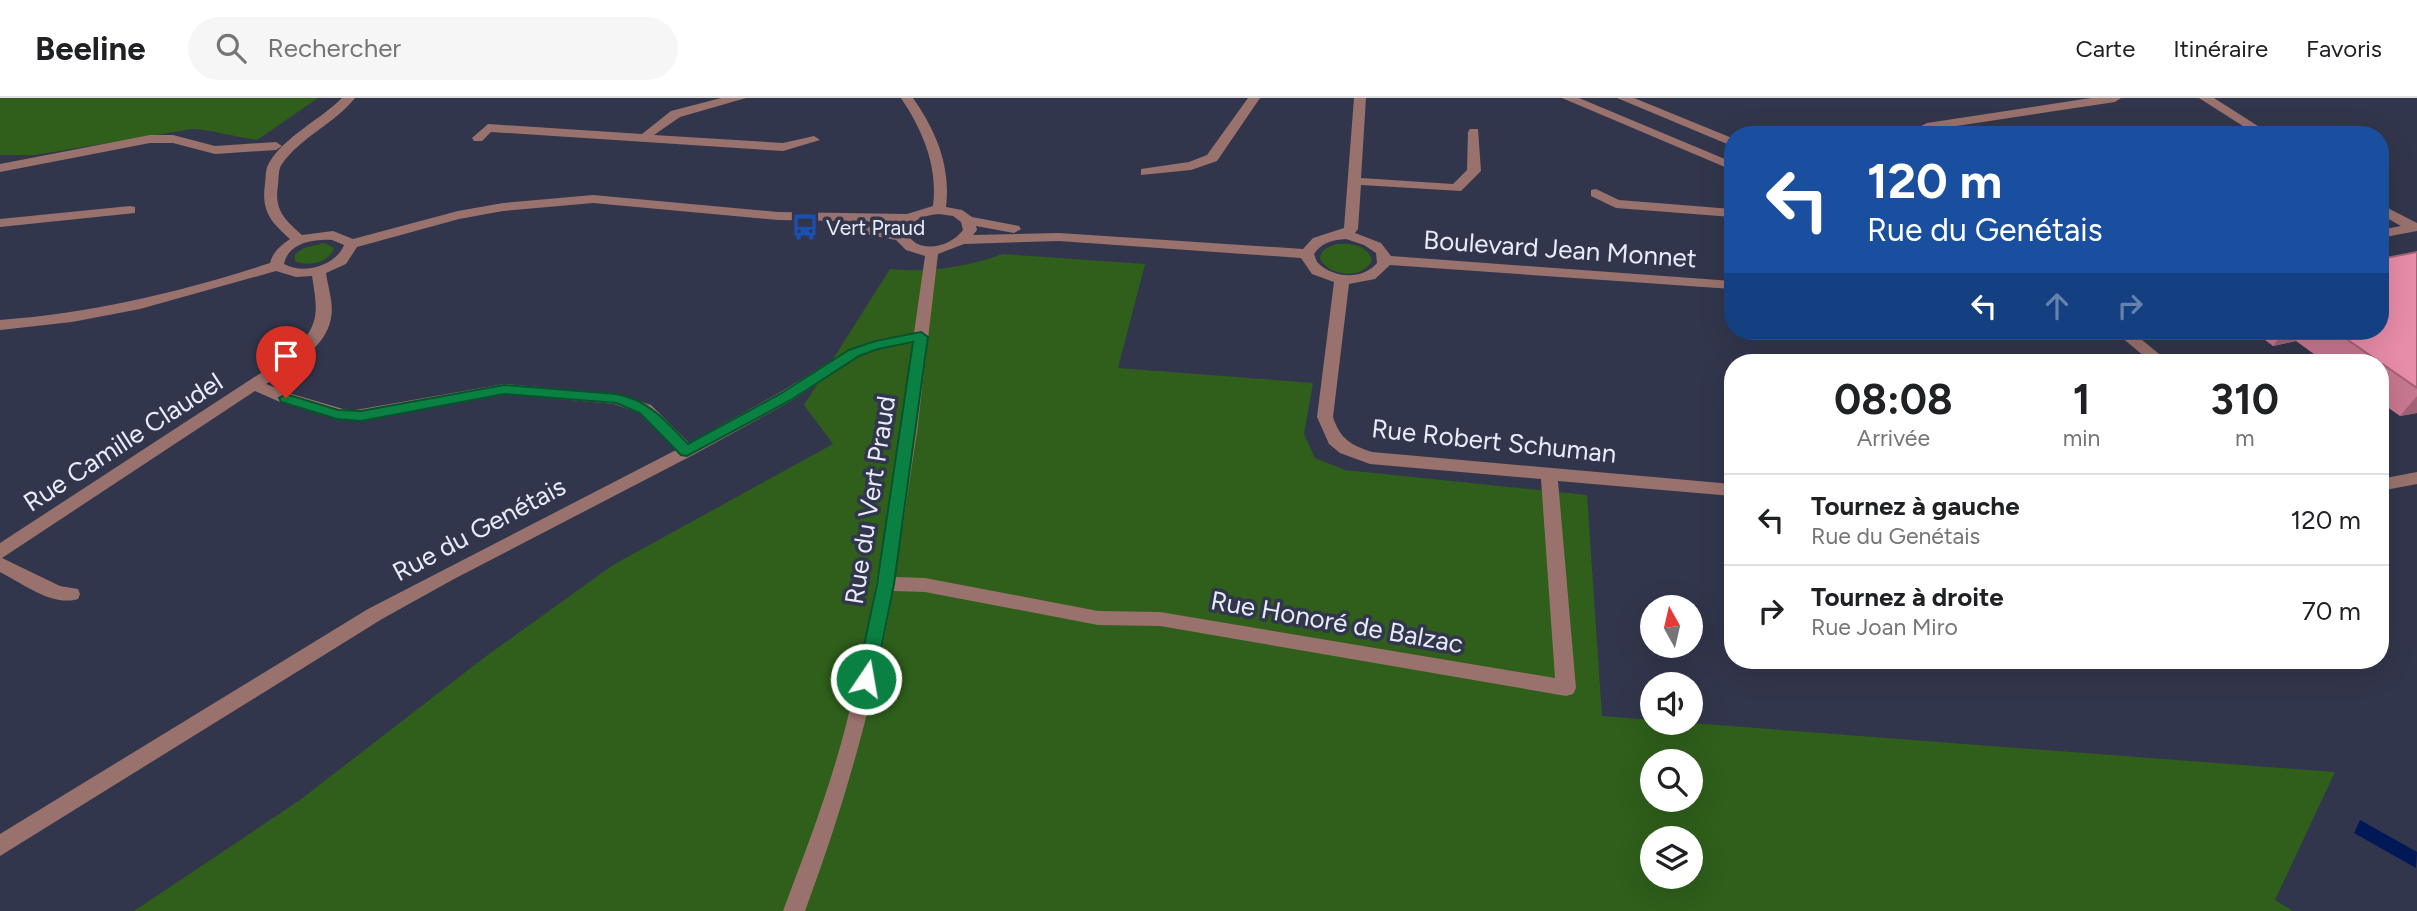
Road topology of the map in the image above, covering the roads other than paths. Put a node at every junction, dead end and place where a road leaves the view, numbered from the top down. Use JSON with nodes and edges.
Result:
{"nodes":[{"id":1,"x":740,"y":98,"type":"edge"},
{"id":2,"x":907,"y":98,"type":"edge"},
{"id":3,"x":1254,"y":98,"type":"edge"},
{"id":4,"x":1360,"y":98,"type":"edge"},
{"id":5,"x":1567,"y":98,"type":"edge"},
{"id":6,"x":1623,"y":98,"type":"edge"},
{"id":7,"x":2115,"y":98,"type":"edge"},
{"id":8,"x":2205,"y":98,"type":"edge"},
{"id":9,"x":348,"y":99,"type":"edge"},
{"id":10,"x":1648,"y":108,"type":"junction"},
{"id":11,"x":1626,"y":122,"type":"junction"},
{"id":12,"x":1933,"y":126,"type":"edge"},
{"id":13,"x":2251,"y":126,"type":"edge"},
{"id":14,"x":1474,"y":132,"type":"dead end"},
{"id":15,"x":478,"y":138,"type":"dead end"},
{"id":16,"x":644,"y":139,"type":"junction"},
{"id":17,"x":1724,"y":139,"type":"edge"},
{"id":18,"x":814,"y":140,"type":"dead end"},
{"id":19,"x":276,"y":146,"type":"junction"},
{"id":20,"x":1724,"y":163,"type":"edge"},
{"id":21,"x":274,"y":165,"type":"junction"},
{"id":22,"x":0,"y":168,"type":"edge"},
{"id":23,"x":1146,"y":172,"type":"dead end"},
{"id":24,"x":1353,"y":181,"type":"junction"},
{"id":25,"x":1596,"y":193,"type":"dead end"},
{"id":26,"x":130,"y":210,"type":"dead end"},
{"id":27,"x":940,"y":210,"type":"junction"},
{"id":28,"x":1724,"y":212,"type":"edge"},
{"id":29,"x":2389,"y":213,"type":"edge"},
{"id":30,"x":778,"y":216,"type":"junction"},
{"id":31,"x":909,"y":218,"type":"junction"},
{"id":32,"x":968,"y":220,"type":"junction"},
{"id":33,"x":0,"y":223,"type":"edge"},
{"id":34,"x":2415,"y":227,"type":"edge"},
{"id":35,"x":2389,"y":232,"type":"edge"},
{"id":36,"x":1346,"y":235,"type":"junction"},
{"id":37,"x":899,"y":236,"type":"junction"},
{"id":38,"x":1059,"y":237,"type":"junction"},
{"id":39,"x":963,"y":240,"type":"junction"},
{"id":40,"x":300,"y":241,"type":"junction"},
{"id":41,"x":351,"y":244,"type":"junction"},
{"id":42,"x":926,"y":250,"type":"junction"},
{"id":43,"x":1307,"y":254,"type":"junction"},
{"id":44,"x":1384,"y":260,"type":"junction"},
{"id":45,"x":277,"y":266,"type":"junction"},
{"id":46,"x":318,"y":270,"type":"junction"},
{"id":47,"x":1342,"y":279,"type":"junction"},
{"id":48,"x":1724,"y":284,"type":"edge"},
{"id":49,"x":0,"y":325,"type":"edge"},
{"id":50,"x":921,"y":337,"type":"junction"},
{"id":51,"x":2133,"y":340,"type":"edge"},
{"id":52,"x":2151,"y":354,"type":"edge"},
{"id":53,"x":256,"y":385,"type":"junction"},
{"id":54,"x":687,"y":451,"type":"junction"},
{"id":55,"x":1549,"y":474,"type":"junction"},
{"id":56,"x":2417,"y":478,"type":"edge"},
{"id":57,"x":2389,"y":483,"type":"edge"},
{"id":58,"x":1724,"y":489,"type":"edge"},
{"id":59,"x":0,"y":552,"type":"edge"},
{"id":60,"x":0,"y":564,"type":"edge"},
{"id":61,"x":886,"y":584,"type":"junction"},
{"id":62,"x":71,"y":594,"type":"dead end"},
{"id":63,"x":0,"y":846,"type":"edge"},
{"id":64,"x":794,"y":911,"type":"edge"}],
"edges":[{"from":1,"to":16,"type":"street"},
{"from":2,"to":27,"type":"street"},
{"from":3,"to":23,"type":"street"},
{"from":4,"to":24,"type":"street"},
{"from":5,"to":11,"type":"street"},
{"from":6,"to":10,"type":"street"},
{"from":7,"to":12,"type":"street"},
{"from":8,"to":13,"type":"street"},
{"from":9,"to":19,"type":"street"},
{"from":9,"to":21,"type":"street"},
{"from":10,"to":11,"type":"street"},
{"from":10,"to":17,"type":"street"},
{"from":11,"to":20,"type":"street"},
{"from":14,"to":24,"type":"street"},
{"from":15,"to":16,"type":"street"},
{"from":16,"to":18,"type":"street"},
{"from":19,"to":21,"type":"street"},
{"from":19,"to":22,"type":"street"},
{"from":21,"to":40,"type":"street"},
{"from":24,"to":36,"type":"street"},
{"from":25,"to":28,"type":"street"},
{"from":26,"to":33,"type":"street"},
{"from":27,"to":31,"type":"street"},
{"from":27,"to":32,"type":"street"},
{"from":29,"to":34,"type":"street"},
{"from":30,"to":31,"type":"street"},
{"from":30,"to":37,"type":"street"},
{"from":30,"to":41,"type":"street"},
{"from":31,"to":37,"type":"street"},
{"from":32,"to":38,"type":"street"},
{"from":32,"to":39,"type":"street"},
{"from":34,"to":35,"type":"street"},
{"from":36,"to":43,"type":"street"},
{"from":36,"to":44,"type":"street"},
{"from":37,"to":42,"type":"street"},
{"from":38,"to":39,"type":"street"},
{"from":38,"to":43,"type":"street"},
{"from":39,"to":42,"type":"street"},
{"from":40,"to":41,"type":"street"},
{"from":40,"to":45,"type":"street"},
{"from":41,"to":46,"type":"street"},
{"from":42,"to":50,"type":"street"},
{"from":43,"to":47,"type":"street"},
{"from":44,"to":47,"type":"street"},
{"from":44,"to":48,"type":"street","name":"Boulevard Jean Monnet"},
{"from":45,"to":46,"type":"street"},
{"from":45,"to":49,"type":"street"},
{"from":46,"to":53,"type":"street","name":"Rue Camille Claudel"},
{"from":47,"to":55,"type":"street","name":"Rue Robert Schuman"},
{"from":50,"to":54,"type":"street","name":"Rue du Genétais"},
{"from":50,"to":61,"type":"street","name":"Rue du Vert Praud"},
{"from":51,"to":52,"type":"street"},
{"from":53,"to":54,"type":"street"},
{"from":53,"to":59,"type":"street","name":"Rue Camille Claudel"},
{"from":54,"to":63,"type":"street","name":"Rue du Genétais"},
{"from":55,"to":58,"type":"street","name":"Rue Robert Schuman"},
{"from":55,"to":61,"type":"street","name":"Rue Honoré de Balzac"},
{"from":56,"to":57,"type":"street"},
{"from":60,"to":62,"type":"street"},
{"from":61,"to":64,"type":"street","name":"Rue du Vert Praud"}]}
